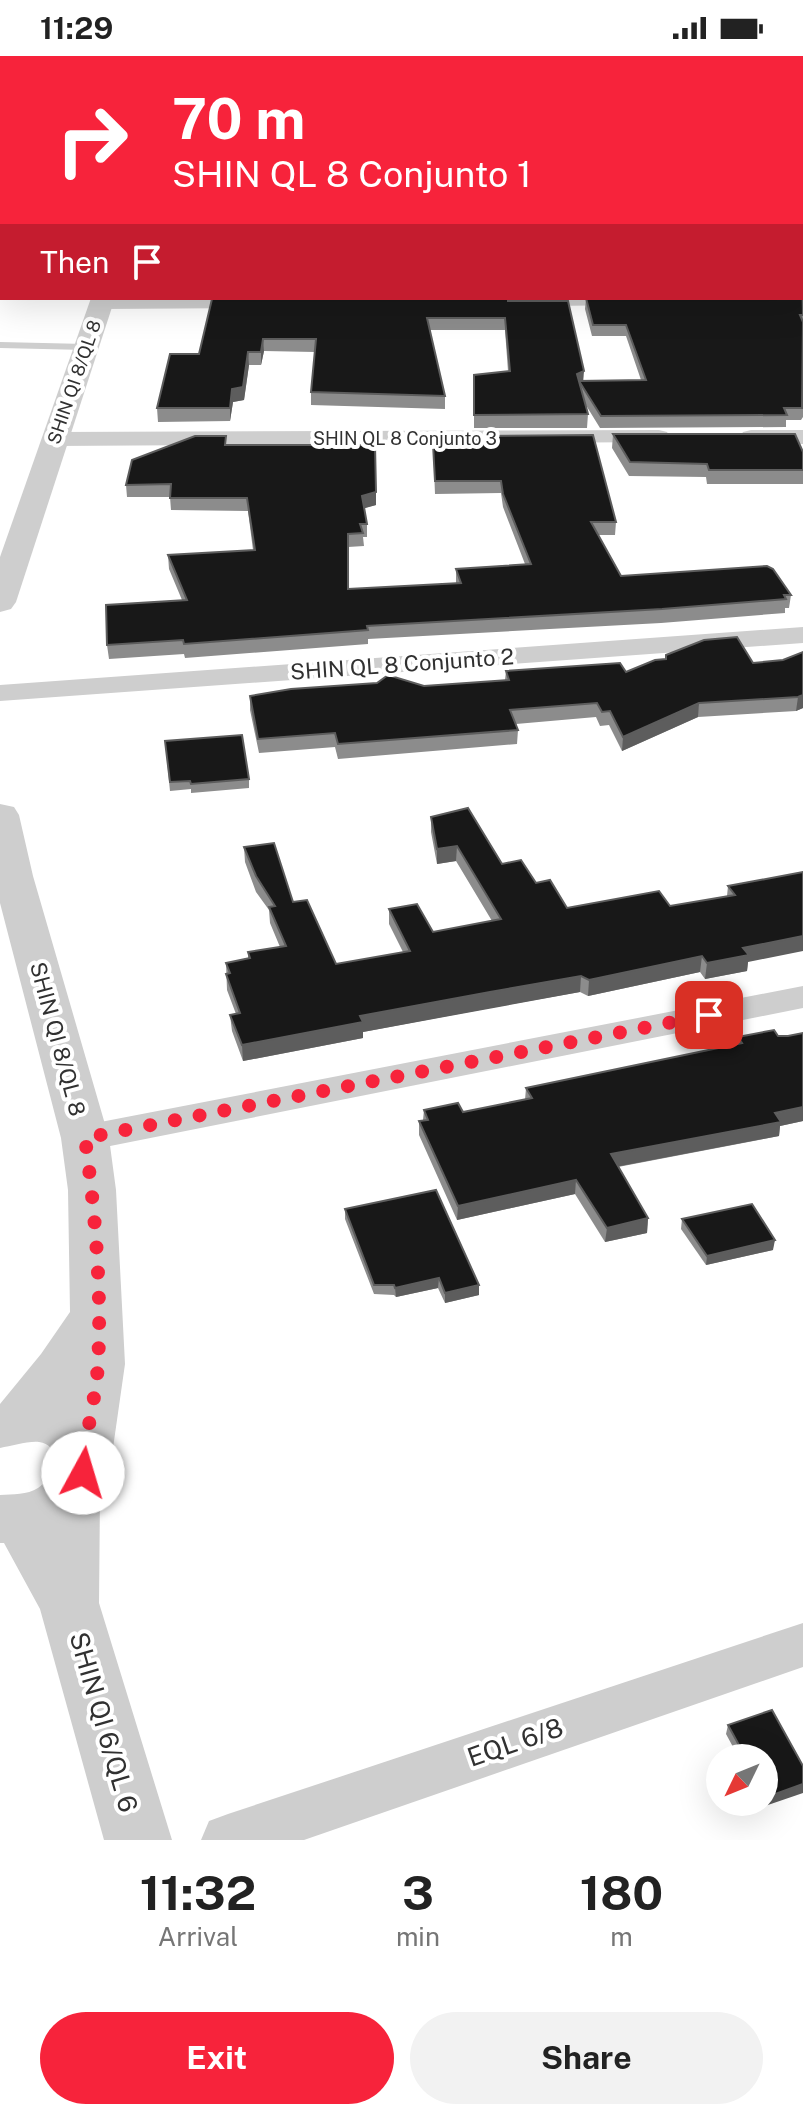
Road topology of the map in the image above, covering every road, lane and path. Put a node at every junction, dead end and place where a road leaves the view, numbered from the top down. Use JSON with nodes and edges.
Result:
{"nodes":[{"id":1,"x":102,"y":300,"type":"edge"},
{"id":2,"x":549,"y":300,"type":"edge"},
{"id":3,"x":440,"y":301,"type":"edge"},
{"id":4,"x":270,"y":302,"type":"edge"},
{"id":5,"x":0,"y":345,"type":"edge"},
{"id":6,"x":86,"y":347,"type":"junction"},
{"id":7,"x":676,"y":437,"type":"edge"},
{"id":8,"x":723,"y":437,"type":"edge"},
{"id":9,"x":803,"y":437,"type":"edge"},
{"id":10,"x":55,"y":439,"type":"junction"},
{"id":11,"x":0,"y":602,"type":"edge"},
{"id":12,"x":803,"y":635,"type":"edge"},
{"id":13,"x":0,"y":693,"type":"edge"},
{"id":14,"x":0,"y":815,"type":"edge"},
{"id":15,"x":803,"y":997,"type":"edge"},
{"id":16,"x":85,"y":1138,"type":"junction"},
{"id":17,"x":97,"y":1313,"type":"junction"},
{"id":18,"x":10,"y":1422,"type":"edge"},
{"id":19,"x":44,"y":1496,"type":"edge"},
{"id":20,"x":803,"y":1645,"type":"edge"},
{"id":21,"x":138,"y":1840,"type":"edge"},
{"id":22,"x":228,"y":1840,"type":"edge"}],
"edges":[{"from":1,"to":4,"type":"street"},
{"from":1,"to":6,"type":"street","name":"SHIN QI 8/QL 8"},
{"from":2,"to":3,"type":"street"},
{"from":5,"to":6,"type":"lane"},
{"from":6,"to":10,"type":"street","name":"SHIN QI 8/QL 8"},
{"from":7,"to":10,"type":"street","name":"SHIN QL 8 Conjunto 3"},
{"from":8,"to":9,"type":"street"},
{"from":10,"to":11,"type":"street","name":"SHIN QI 8/QL 8"},
{"from":12,"to":13,"type":"street","name":"SHIN QL 8 Conjunto 2"},
{"from":14,"to":16,"type":"street","name":"SHIN QI 8/QL 8"},
{"from":15,"to":16,"type":"street"},
{"from":16,"to":17,"type":"street","name":"SHIN QI 8/QL 8"},
{"from":17,"to":18,"type":"street"},
{"from":17,"to":19,"type":"street","name":"SHIN QI 8/QL 8"},
{"from":18,"to":19,"type":"street","name":"SHIN QI 6/QL 6"},
{"from":19,"to":21,"type":"street","name":"SHIN QI 6/QL 6"},
{"from":20,"to":22,"type":"street","name":"EQL 6/8"}]}
